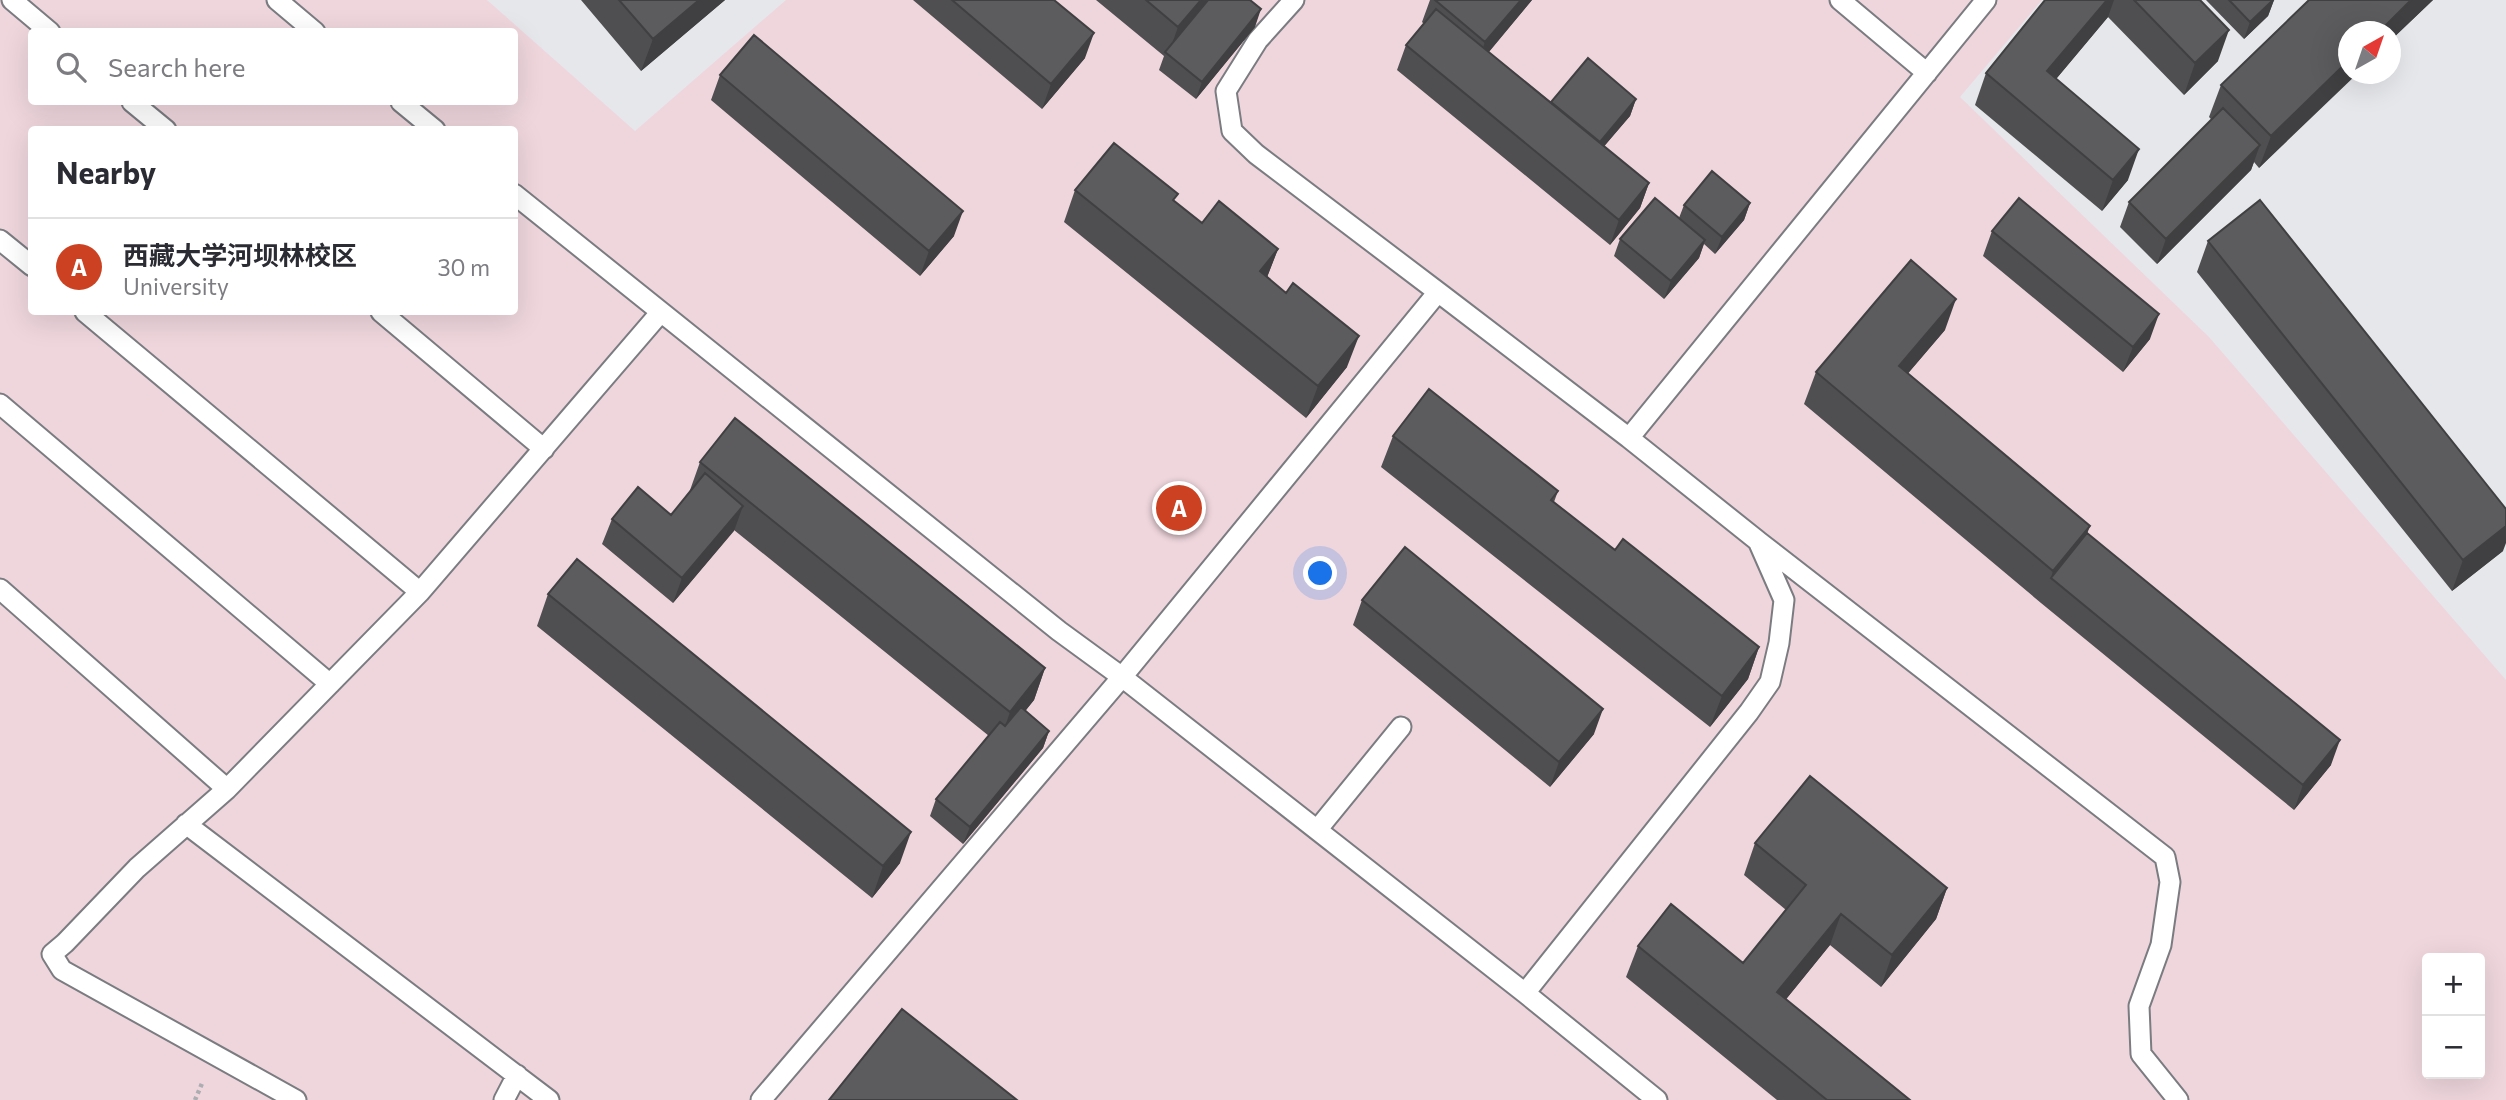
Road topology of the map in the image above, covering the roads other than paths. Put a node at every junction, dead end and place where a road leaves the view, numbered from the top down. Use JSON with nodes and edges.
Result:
{"nodes":[{"id":1,"x":12,"y":0,"type":"edge"},
{"id":2,"x":277,"y":0,"type":"edge"},
{"id":3,"x":1294,"y":0,"type":"edge"},
{"id":4,"x":1840,"y":0,"type":"edge"},
{"id":5,"x":1986,"y":0,"type":"edge"},
{"id":6,"x":45,"y":28,"type":"edge"},
{"id":7,"x":310,"y":28,"type":"edge"},
{"id":8,"x":1927,"y":73,"type":"junction"},
{"id":9,"x":136,"y":105,"type":"edge"},
{"id":10,"x":405,"y":105,"type":"edge"},
{"id":11,"x":161,"y":126,"type":"edge"},
{"id":12,"x":430,"y":126,"type":"edge"},
{"id":13,"x":518,"y":197,"type":"edge"},
{"id":14,"x":0,"y":240,"type":"edge"},
{"id":15,"x":28,"y":264,"type":"edge"},
{"id":16,"x":1438,"y":292,"type":"junction"},
{"id":17,"x":660,"y":313,"type":"junction"},
{"id":18,"x":89,"y":315,"type":"edge"},
{"id":19,"x":385,"y":315,"type":"edge"},
{"id":20,"x":0,"y":404,"type":"edge"},
{"id":21,"x":1629,"y":438,"type":"junction"},
{"id":22,"x":544,"y":449,"type":"junction"},
{"id":23,"x":1758,"y":541,"type":"junction"},
{"id":24,"x":0,"y":589,"type":"edge"},
{"id":25,"x":420,"y":592,"type":"junction"},
{"id":26,"x":1122,"y":677,"type":"junction"},
{"id":27,"x":330,"y":684,"type":"junction"},
{"id":28,"x":1401,"y":727,"type":"dead end"},
{"id":29,"x":227,"y":789,"type":"junction"},
{"id":30,"x":186,"y":824,"type":"junction"},
{"id":31,"x":1317,"y":830,"type":"junction"},
{"id":32,"x":1525,"y":993,"type":"junction"},
{"id":33,"x":517,"y":1075,"type":"junction"},
{"id":34,"x":296,"y":1100,"type":"edge"},
{"id":35,"x":504,"y":1100,"type":"edge"},
{"id":36,"x":549,"y":1100,"type":"edge"},
{"id":37,"x":761,"y":1100,"type":"edge"},
{"id":38,"x":1657,"y":1100,"type":"edge"},
{"id":39,"x":2178,"y":1100,"type":"edge"}],
"edges":[{"from":1,"to":6,"type":"lane"},
{"from":2,"to":7,"type":"lane"},
{"from":3,"to":16,"type":"lane"},
{"from":4,"to":8,"type":"lane"},
{"from":5,"to":8,"type":"lane"},
{"from":8,"to":21,"type":"lane"},
{"from":9,"to":11,"type":"lane"},
{"from":10,"to":12,"type":"lane"},
{"from":13,"to":17,"type":"lane"},
{"from":14,"to":15,"type":"lane"},
{"from":16,"to":21,"type":"lane"},
{"from":16,"to":26,"type":"lane"},
{"from":17,"to":22,"type":"lane"},
{"from":17,"to":26,"type":"lane"},
{"from":18,"to":25,"type":"lane"},
{"from":19,"to":22,"type":"lane"},
{"from":20,"to":27,"type":"lane"},
{"from":21,"to":23,"type":"lane"},
{"from":22,"to":25,"type":"lane"},
{"from":23,"to":32,"type":"lane"},
{"from":23,"to":39,"type":"lane"},
{"from":24,"to":29,"type":"lane"},
{"from":25,"to":27,"type":"lane"},
{"from":26,"to":31,"type":"lane"},
{"from":26,"to":37,"type":"lane"},
{"from":27,"to":29,"type":"lane"},
{"from":28,"to":31,"type":"lane"},
{"from":29,"to":30,"type":"lane"},
{"from":30,"to":33,"type":"lane"},
{"from":30,"to":34,"type":"lane"},
{"from":31,"to":32,"type":"lane"},
{"from":32,"to":38,"type":"lane"},
{"from":33,"to":35,"type":"lane"},
{"from":33,"to":36,"type":"lane"}]}
